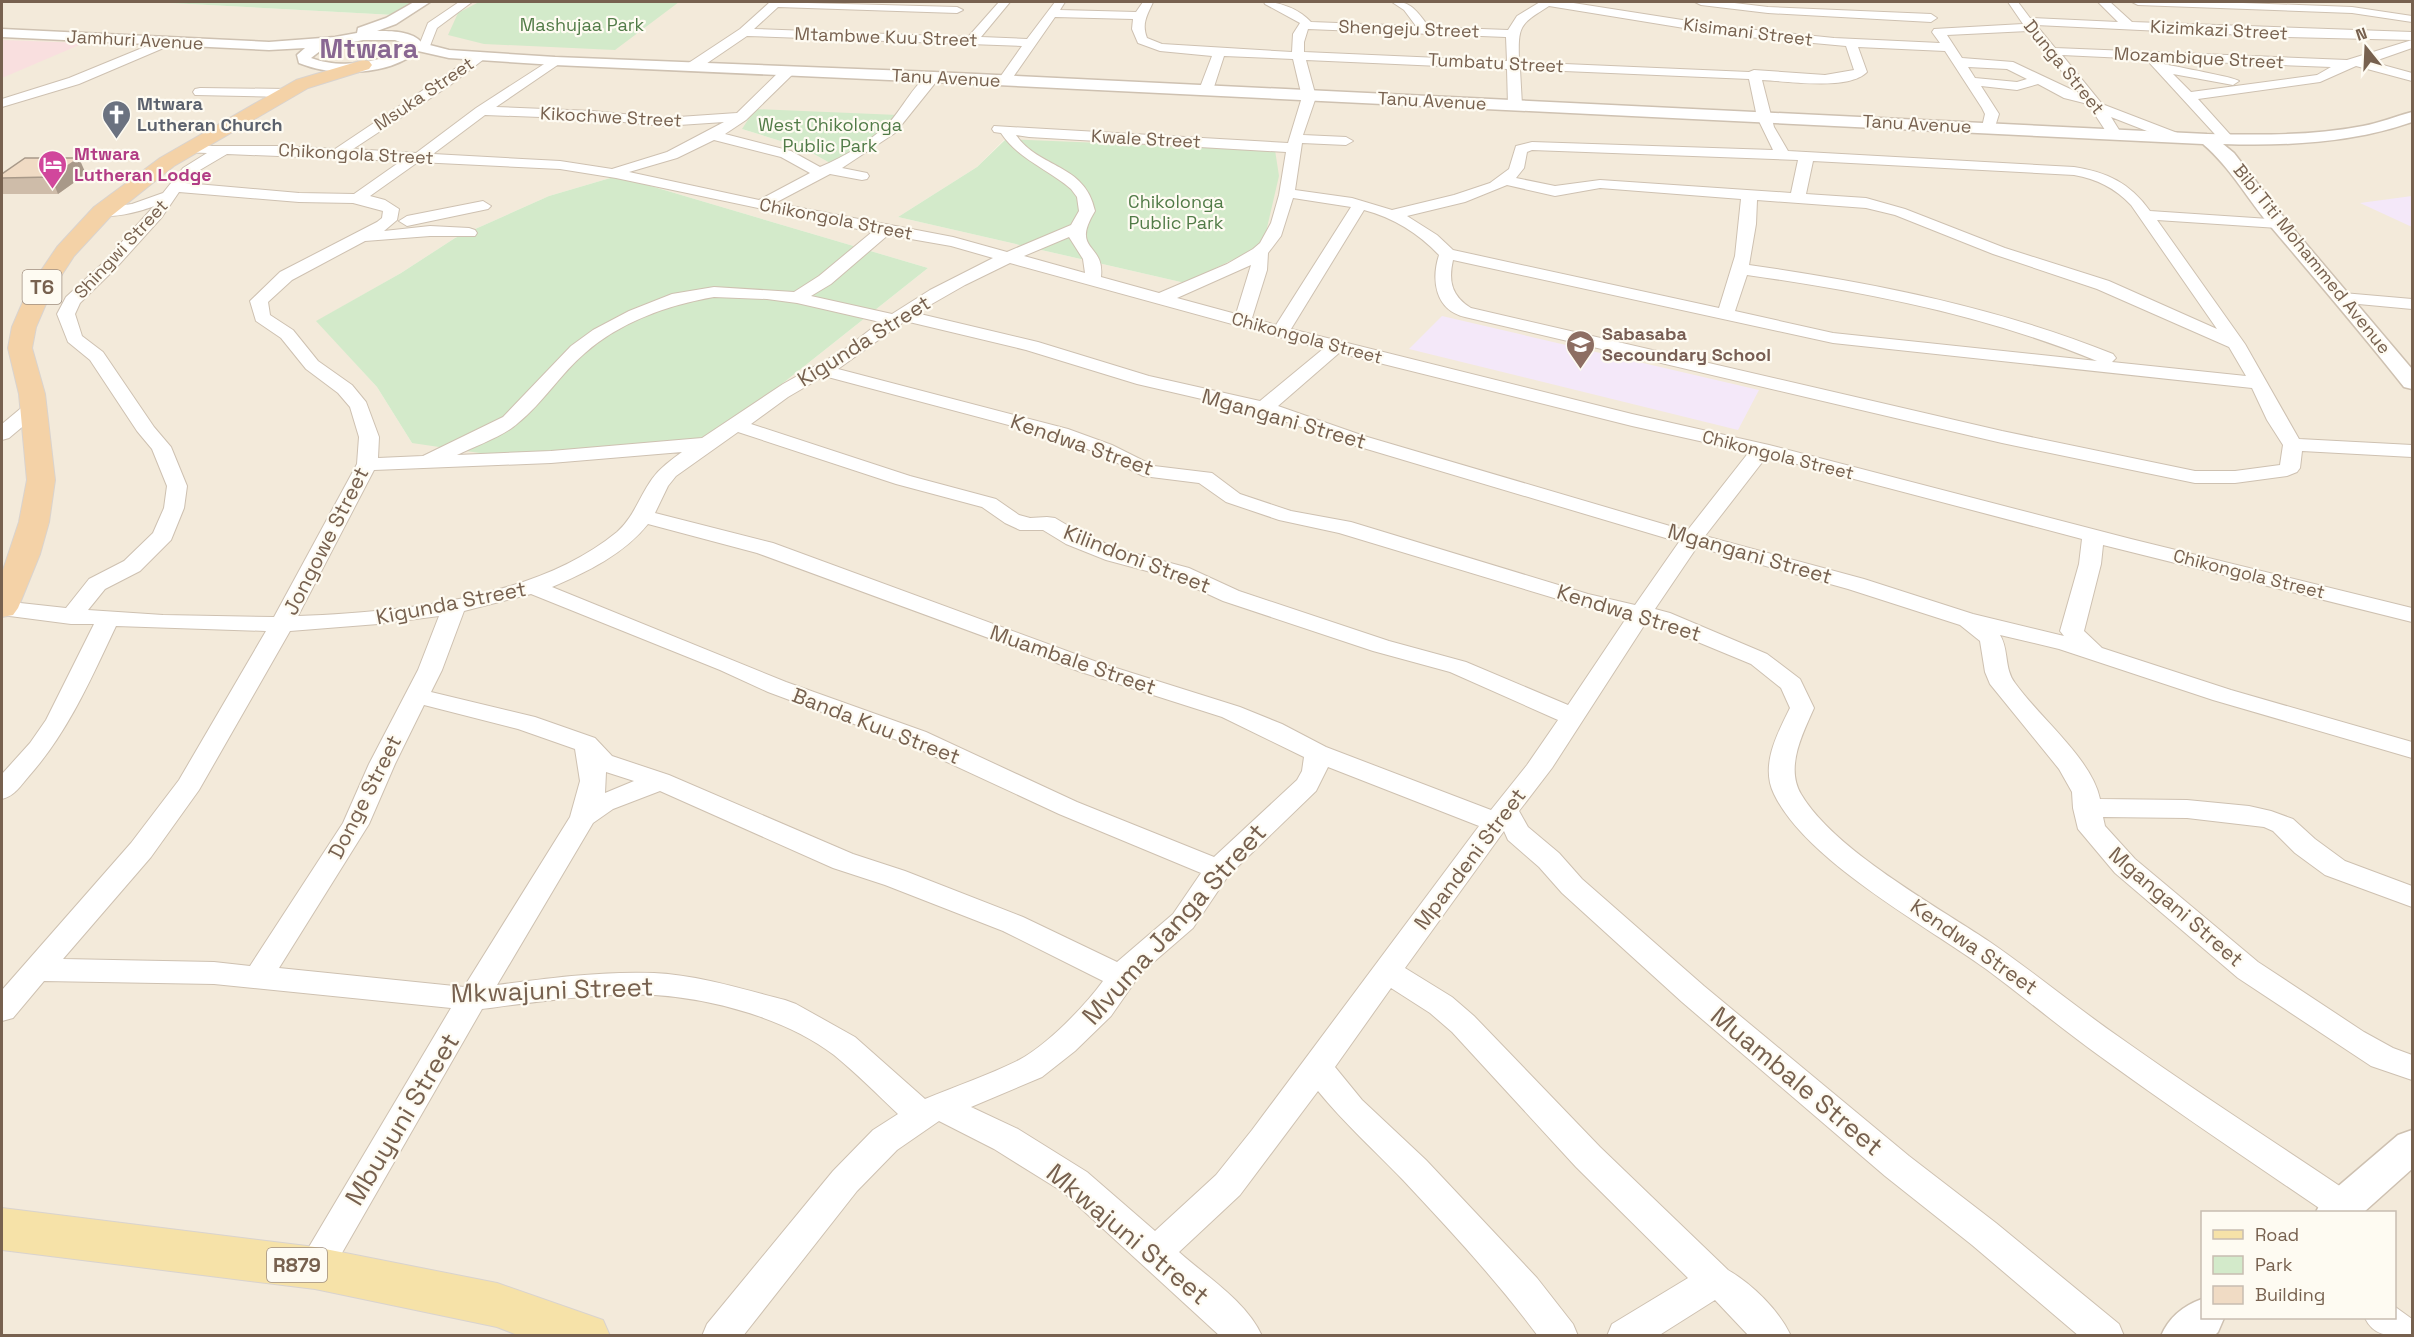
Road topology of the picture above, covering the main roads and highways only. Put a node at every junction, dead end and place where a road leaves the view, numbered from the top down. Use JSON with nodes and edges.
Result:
{"nodes":[{"id":1,"x":363,"y":65,"type":"road end"},
{"id":2,"x":2,"y":608,"type":"edge"},
{"id":3,"x":2,"y":1229,"type":"edge"},
{"id":4,"x":585,"y":1335,"type":"edge"}],
"edges":[{"from":1,"to":2,"type":"highway","number":"T6"},
{"from":3,"to":4,"type":"main road","number":"R879"}]}
